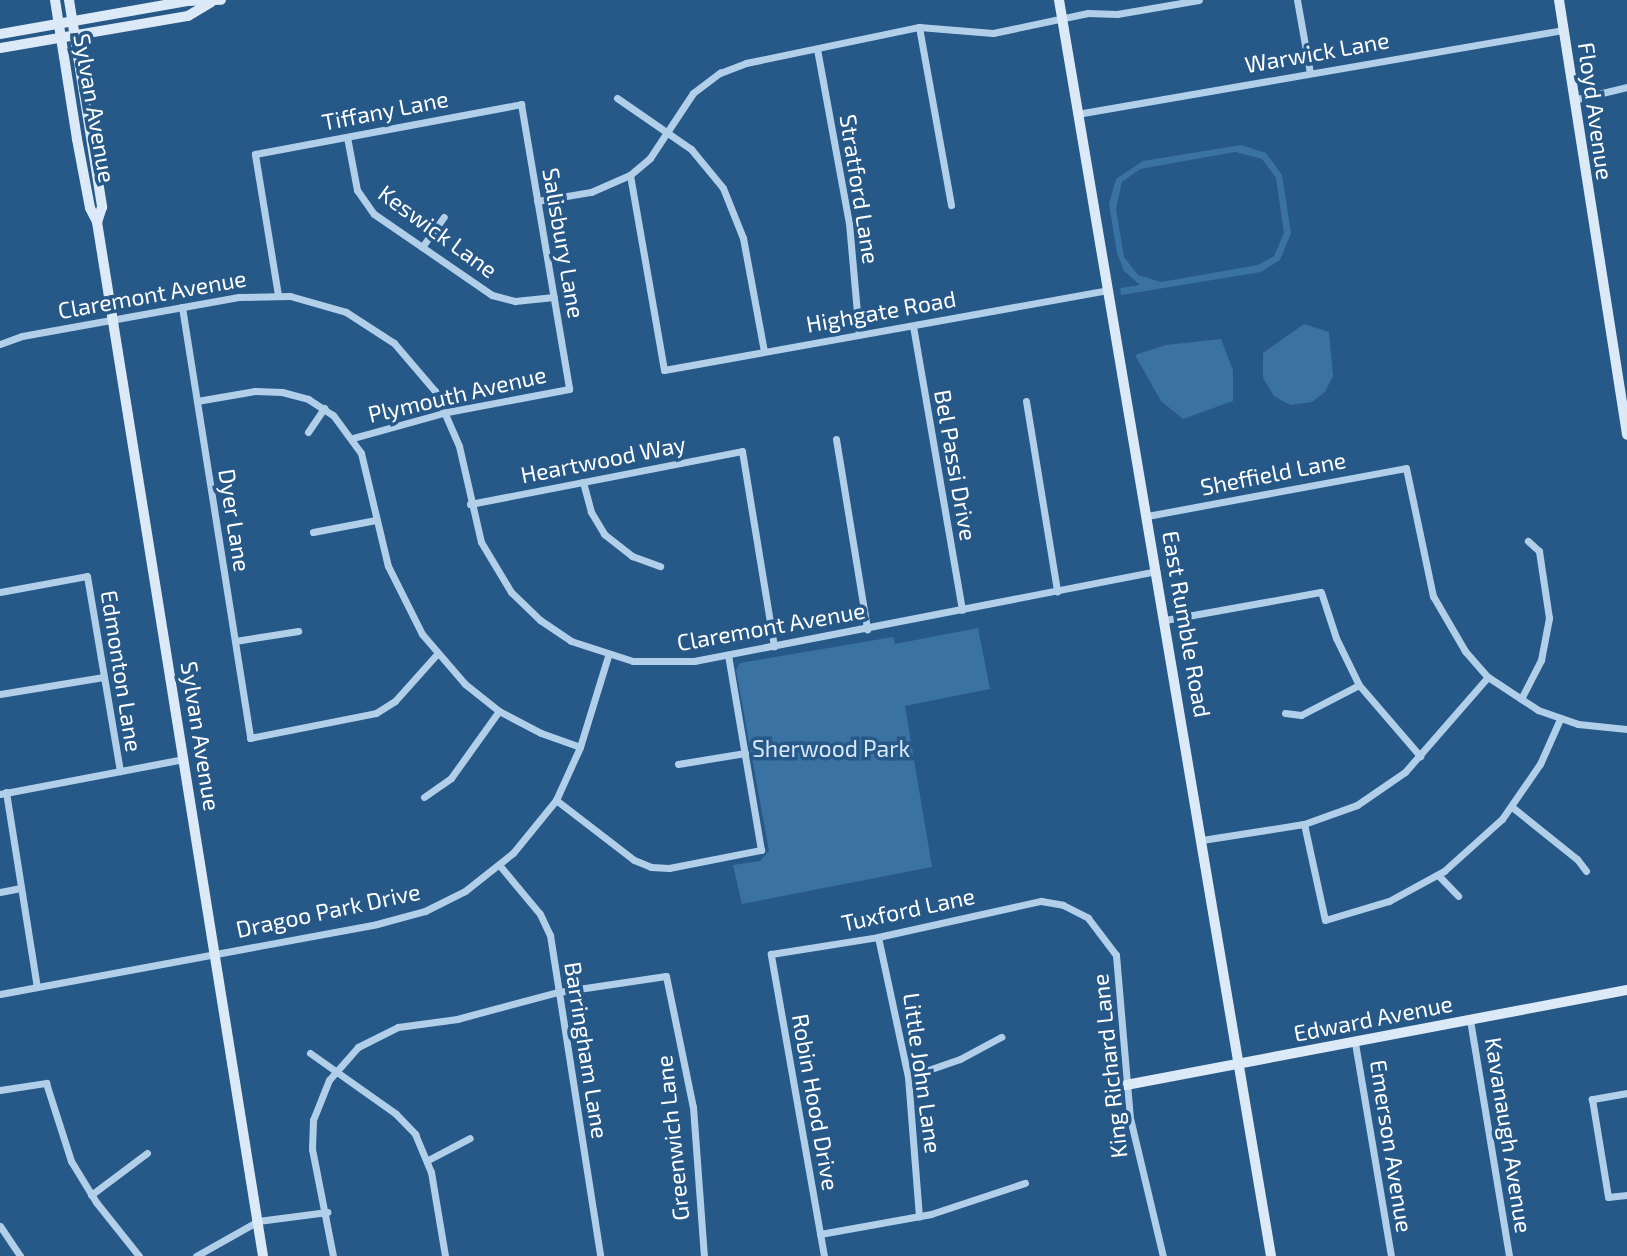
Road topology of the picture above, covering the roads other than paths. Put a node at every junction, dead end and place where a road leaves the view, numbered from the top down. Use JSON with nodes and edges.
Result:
{"nodes":[{"id":1,"x":55,"y":0,"type":"edge"},
{"id":2,"x":69,"y":0,"type":"edge"},
{"id":3,"x":1059,"y":0,"type":"edge"},
{"id":4,"x":1199,"y":0,"type":"edge"},
{"id":5,"x":1297,"y":0,"type":"edge"},
{"id":6,"x":1559,"y":0,"type":"edge"},
{"id":7,"x":216,"y":1,"type":"edge"},
{"id":8,"x":1062,"y":19,"type":"junction"},
{"id":9,"x":73,"y":21,"type":"junction"},
{"id":10,"x":59,"y":24,"type":"junction"},
{"id":11,"x":919,"y":27,"type":"junction"},
{"id":12,"x":1564,"y":30,"type":"junction"},
{"id":13,"x":0,"y":34,"type":"edge"},
{"id":14,"x":76,"y":36,"type":"junction"},
{"id":15,"x":61,"y":39,"type":"junction"},
{"id":16,"x":0,"y":48,"type":"edge"},
{"id":17,"x":817,"y":49,"type":"junction"},
{"id":18,"x":1310,"y":73,"type":"junction"},
{"id":19,"x":1627,"y":88,"type":"edge"},
{"id":20,"x":617,"y":98,"type":"dead end"},
{"id":21,"x":1571,"y":100,"type":"junction"},
{"id":22,"x":521,"y":104,"type":"joint"},
{"id":23,"x":1077,"y":114,"type":"junction"},
{"id":24,"x":667,"y":131,"type":"junction"},
{"id":25,"x":347,"y":137,"type":"junction"},
{"id":26,"x":630,"y":175,"type":"junction"},
{"id":27,"x":537,"y":201,"type":"junction"},
{"id":28,"x":951,"y":205,"type":"dead end"},
{"id":29,"x":443,"y":217,"type":"dead end"},
{"id":30,"x":97,"y":222,"type":"junction"},
{"id":31,"x":422,"y":247,"type":"junction"},
{"id":32,"x":1105,"y":291,"type":"junction"},
{"id":33,"x":278,"y":295,"type":"junction"},
{"id":34,"x":554,"y":297,"type":"junction"},
{"id":35,"x":182,"y":307,"type":"junction"},
{"id":36,"x":113,"y":320,"type":"junction"},
{"id":37,"x":913,"y":326,"type":"junction"},
{"id":38,"x":859,"y":335,"type":"junction"},
{"id":39,"x":0,"y":344,"type":"edge"},
{"id":40,"x":764,"y":351,"type":"junction"},
{"id":41,"x":569,"y":388,"type":"joint"},
{"id":42,"x":197,"y":401,"type":"junction"},
{"id":43,"x":1026,"y":401,"type":"dead end"},
{"id":44,"x":324,"y":408,"type":"junction"},
{"id":45,"x":447,"y":412,"type":"junction"},
{"id":46,"x":1627,"y":431,"type":"edge"},
{"id":47,"x":308,"y":432,"type":"dead end"},
{"id":48,"x":353,"y":438,"type":"junction"},
{"id":49,"x":836,"y":439,"type":"dead end"},
{"id":50,"x":583,"y":482,"type":"junction"},
{"id":51,"x":470,"y":504,"type":"junction"},
{"id":52,"x":1147,"y":516,"type":"junction"},
{"id":53,"x":376,"y":520,"type":"junction"},
{"id":54,"x":313,"y":532,"type":"dead end"},
{"id":55,"x":1528,"y":541,"type":"dead end"},
{"id":56,"x":660,"y":566,"type":"dead end"},
{"id":57,"x":1156,"y":571,"type":"junction"},
{"id":58,"x":1057,"y":591,"type":"junction"},
{"id":59,"x":0,"y":592,"type":"edge"},
{"id":60,"x":962,"y":610,"type":"junction"},
{"id":61,"x":1165,"y":620,"type":"junction"},
{"id":62,"x":867,"y":629,"type":"junction"},
{"id":63,"x":299,"y":631,"type":"dead end"},
{"id":64,"x":235,"y":641,"type":"junction"},
{"id":65,"x":774,"y":646,"type":"junction"},
{"id":66,"x":437,"y":654,"type":"junction"},
{"id":67,"x":728,"y":655,"type":"junction"},
{"id":68,"x":608,"y":656,"type":"junction"},
{"id":69,"x":104,"y":677,"type":"junction"},
{"id":70,"x":1488,"y":677,"type":"junction"},
{"id":71,"x":1359,"y":684,"type":"junction"},
{"id":72,"x":0,"y":694,"type":"edge"},
{"id":73,"x":1521,"y":699,"type":"junction"},
{"id":74,"x":499,"y":711,"type":"junction"},
{"id":75,"x":1285,"y":713,"type":"dead end"},
{"id":76,"x":1560,"y":719,"type":"junction"},
{"id":77,"x":1627,"y":729,"type":"edge"},
{"id":78,"x":580,"y":747,"type":"junction"},
{"id":79,"x":745,"y":753,"type":"junction"},
{"id":80,"x":1420,"y":756,"type":"junction"},
{"id":81,"x":184,"y":759,"type":"junction"},
{"id":82,"x":678,"y":764,"type":"dead end"},
{"id":83,"x":120,"y":771,"type":"junction"},
{"id":84,"x":3,"y":793,"type":"edge"},
{"id":85,"x":424,"y":797,"type":"dead end"},
{"id":86,"x":556,"y":800,"type":"junction"},
{"id":87,"x":1512,"y":807,"type":"junction"},
{"id":88,"x":1304,"y":824,"type":"junction"},
{"id":89,"x":1202,"y":840,"type":"junction"},
{"id":90,"x":500,"y":866,"type":"junction"},
{"id":91,"x":1586,"y":872,"type":"dead end"},
{"id":92,"x":1438,"y":875,"type":"junction"},
{"id":93,"x":21,"y":888,"type":"junction"},
{"id":94,"x":0,"y":892,"type":"edge"},
{"id":95,"x":1458,"y":896,"type":"dead end"},
{"id":96,"x":1053,"y":903,"type":"joint"},
{"id":97,"x":878,"y":937,"type":"junction"},
{"id":98,"x":216,"y":954,"type":"junction"},
{"id":99,"x":771,"y":954,"type":"joint"},
{"id":100,"x":37,"y":987,"type":"junction"},
{"id":101,"x":1627,"y":990,"type":"edge"},
{"id":102,"x":558,"y":992,"type":"junction"},
{"id":103,"x":0,"y":994,"type":"edge"},
{"id":104,"x":1470,"y":1020,"type":"junction"},
{"id":105,"x":1001,"y":1037,"type":"dead end"},
{"id":106,"x":1355,"y":1043,"type":"junction"},
{"id":107,"x":310,"y":1053,"type":"dead end"},
{"id":108,"x":1239,"y":1065,"type":"junction"},
{"id":109,"x":335,"y":1071,"type":"junction"},
{"id":110,"x":908,"y":1077,"type":"junction"},
{"id":111,"x":1126,"y":1085,"type":"junction"},
{"id":112,"x":0,"y":1090,"type":"edge"},
{"id":113,"x":1627,"y":1093,"type":"edge"},
{"id":114,"x":470,"y":1138,"type":"dead end"},
{"id":115,"x":147,"y":1153,"type":"dead end"},
{"id":116,"x":428,"y":1160,"type":"junction"},
{"id":117,"x":1025,"y":1183,"type":"dead end"},
{"id":118,"x":91,"y":1195,"type":"junction"},
{"id":119,"x":1627,"y":1195,"type":"edge"},
{"id":120,"x":327,"y":1212,"type":"junction"},
{"id":121,"x":919,"y":1217,"type":"junction"},
{"id":122,"x":258,"y":1221,"type":"junction"},
{"id":123,"x":0,"y":1226,"type":"edge"},
{"id":124,"x":820,"y":1234,"type":"junction"},
{"id":125,"x":20,"y":1256,"type":"edge"},
{"id":126,"x":139,"y":1256,"type":"edge"},
{"id":127,"x":196,"y":1256,"type":"edge"},
{"id":128,"x":263,"y":1256,"type":"edge"},
{"id":129,"x":333,"y":1256,"type":"edge"},
{"id":130,"x":445,"y":1256,"type":"edge"},
{"id":131,"x":600,"y":1256,"type":"edge"},
{"id":132,"x":704,"y":1256,"type":"edge"},
{"id":133,"x":824,"y":1256,"type":"edge"},
{"id":134,"x":1163,"y":1256,"type":"edge"},
{"id":135,"x":1271,"y":1256,"type":"edge"},
{"id":136,"x":1391,"y":1256,"type":"edge"},
{"id":137,"x":1509,"y":1256,"type":"edge"}],
"edges":[{"from":1,"to":10,"type":"street","name":"Sylvan Avenue"},
{"from":2,"to":9,"type":"street","name":"Sylvan Avenue"},
{"from":3,"to":8,"type":"street","name":"East Rumble Road"},
{"from":4,"to":8,"type":"street"},
{"from":5,"to":18,"type":"street"},
{"from":6,"to":12,"type":"street","name":"Floyd Avenue"},
{"from":7,"to":9,"type":"street"},
{"from":7,"to":14,"type":"street"},
{"from":8,"to":11,"type":"street"},
{"from":8,"to":23,"type":"street","name":"East Rumble Road"},
{"from":9,"to":10,"type":"street"},
{"from":9,"to":14,"type":"street","name":"Sylvan Avenue"},
{"from":10,"to":13,"type":"street"},
{"from":10,"to":15,"type":"street","name":"Sylvan Avenue"},
{"from":11,"to":17,"type":"street"},
{"from":11,"to":28,"type":"street"},
{"from":12,"to":18,"type":"street","name":"Warwick Lane"},
{"from":12,"to":21,"type":"street","name":"Floyd Avenue"},
{"from":14,"to":15,"type":"street"},
{"from":14,"to":30,"type":"street","name":"Sylvan Avenue"},
{"from":15,"to":16,"type":"street"},
{"from":15,"to":30,"type":"street","name":"Sylvan Avenue"},
{"from":17,"to":24,"type":"street"},
{"from":17,"to":38,"type":"street","name":"Stratford Lane"},
{"from":18,"to":23,"type":"street","name":"Warwick Lane"},
{"from":19,"to":21,"type":"street"},
{"from":20,"to":24,"type":"street"},
{"from":21,"to":46,"type":"street","name":"Floyd Avenue"},
{"from":22,"to":25,"type":"street","name":"Tiffany Lane"},
{"from":22,"to":27,"type":"street","name":"Salisbury Lane"},
{"from":23,"to":32,"type":"street","name":"East Rumble Road"},
{"from":24,"to":26,"type":"street"},
{"from":24,"to":40,"type":"street"},
{"from":25,"to":31,"type":"street","name":"Keswick Lane"},
{"from":25,"to":33,"type":"street","name":"Tiffany Lane"},
{"from":26,"to":27,"type":"street"},
{"from":26,"to":40,"type":"street","name":"Highgate Road"},
{"from":27,"to":34,"type":"street","name":"Salisbury Lane"},
{"from":29,"to":31,"type":"street"},
{"from":30,"to":36,"type":"street","name":"Sylvan Avenue"},
{"from":31,"to":34,"type":"street","name":"Keswick Lane"},
{"from":32,"to":37,"type":"street","name":"Highgate Road"},
{"from":32,"to":52,"type":"street","name":"East Rumble Road"},
{"from":33,"to":35,"type":"street","name":"Claremont Avenue"},
{"from":33,"to":45,"type":"street","name":"Claremont Avenue"},
{"from":34,"to":41,"type":"street","name":"Salisbury Lane"},
{"from":35,"to":36,"type":"street","name":"Claremont Avenue"},
{"from":35,"to":42,"type":"street","name":"Dyer Lane"},
{"from":36,"to":39,"type":"street","name":"Claremont Avenue"},
{"from":36,"to":81,"type":"street","name":"Sylvan Avenue"},
{"from":37,"to":38,"type":"street","name":"Highgate Road"},
{"from":37,"to":60,"type":"street","name":"Bel Passi Drive"},
{"from":38,"to":40,"type":"street","name":"Highgate Road"},
{"from":41,"to":45,"type":"street","name":"Plymouth Avenue"},
{"from":42,"to":44,"type":"street"},
{"from":42,"to":64,"type":"street","name":"Dyer Lane"},
{"from":43,"to":58,"type":"street"},
{"from":44,"to":47,"type":"street"},
{"from":44,"to":48,"type":"street"},
{"from":45,"to":48,"type":"street","name":"Plymouth Avenue"},
{"from":45,"to":51,"type":"street","name":"Claremont Avenue"},
{"from":48,"to":53,"type":"street"},
{"from":49,"to":62,"type":"street"},
{"from":50,"to":51,"type":"street","name":"Heartwood Way"},
{"from":50,"to":56,"type":"street"},
{"from":50,"to":65,"type":"street","name":"Heartwood Way"},
{"from":51,"to":68,"type":"street","name":"Claremont Avenue"},
{"from":52,"to":57,"type":"street","name":"East Rumble Road"},
{"from":52,"to":70,"type":"street","name":"Sheffield Lane"},
{"from":53,"to":54,"type":"street"},
{"from":53,"to":66,"type":"street"},
{"from":55,"to":73,"type":"street"},
{"from":57,"to":58,"type":"street","name":"Claremont Avenue"},
{"from":57,"to":61,"type":"street","name":"East Rumble Road"},
{"from":58,"to":60,"type":"street","name":"Claremont Avenue"},
{"from":59,"to":69,"type":"street","name":"Edmonton Lane"},
{"from":60,"to":62,"type":"street","name":"Claremont Avenue"},
{"from":61,"to":71,"type":"street"},
{"from":61,"to":89,"type":"street","name":"East Rumble Road"},
{"from":62,"to":65,"type":"street","name":"Claremont Avenue"},
{"from":63,"to":64,"type":"street"},
{"from":64,"to":66,"type":"street","name":"Dyer Lane"},
{"from":65,"to":67,"type":"street","name":"Claremont Avenue"},
{"from":66,"to":74,"type":"street"},
{"from":67,"to":68,"type":"street","name":"Claremont Avenue"},
{"from":67,"to":79,"type":"street"},
{"from":68,"to":78,"type":"street","name":"Dragoo Park Drive"},
{"from":69,"to":72,"type":"street"},
{"from":69,"to":83,"type":"street","name":"Edmonton Lane"},
{"from":70,"to":73,"type":"street"},
{"from":70,"to":80,"type":"street"},
{"from":71,"to":75,"type":"street"},
{"from":71,"to":80,"type":"street"},
{"from":73,"to":76,"type":"street"},
{"from":74,"to":78,"type":"street"},
{"from":74,"to":85,"type":"street"},
{"from":76,"to":77,"type":"street"},
{"from":76,"to":87,"type":"street"},
{"from":78,"to":86,"type":"street","name":"Dragoo Park Drive"},
{"from":79,"to":82,"type":"street"},
{"from":79,"to":86,"type":"street"},
{"from":80,"to":88,"type":"street"},
{"from":81,"to":83,"type":"street"},
{"from":81,"to":98,"type":"street","name":"Sylvan Avenue"},
{"from":83,"to":84,"type":"street"},
{"from":84,"to":93,"type":"street"},
{"from":86,"to":90,"type":"street","name":"Dragoo Park Drive"},
{"from":87,"to":91,"type":"street"},
{"from":87,"to":92,"type":"street"},
{"from":88,"to":89,"type":"street"},
{"from":88,"to":92,"type":"street"},
{"from":89,"to":108,"type":"street","name":"East Rumble Road"},
{"from":90,"to":98,"type":"street","name":"Dragoo Park Drive"},
{"from":90,"to":102,"type":"street","name":"Barringham Lane"},
{"from":92,"to":95,"type":"street"},
{"from":93,"to":94,"type":"street"},
{"from":93,"to":100,"type":"street"},
{"from":96,"to":97,"type":"street","name":"Tuxford Lane"},
{"from":96,"to":111,"type":"street","name":"King Richard Lane"},
{"from":97,"to":99,"type":"street","name":"Tuxford Lane"},
{"from":97,"to":110,"type":"street","name":"Little John Lane"},
{"from":98,"to":100,"type":"street","name":"Dragoo Park Drive"},
{"from":98,"to":122,"type":"street","name":"Sylvan Avenue"},
{"from":99,"to":124,"type":"street","name":"Robin Hood Drive"},
{"from":100,"to":103,"type":"street","name":"Dragoo Park Drive"},
{"from":101,"to":104,"type":"street","name":"Edward Avenue"},
{"from":102,"to":109,"type":"street"},
{"from":102,"to":131,"type":"street","name":"Barringham Lane"},
{"from":102,"to":132,"type":"street","name":"Greenwich Lane"},
{"from":104,"to":106,"type":"street","name":"Edward Avenue"},
{"from":104,"to":137,"type":"street","name":"Kavanaugh Avenue"},
{"from":105,"to":110,"type":"street"},
{"from":106,"to":108,"type":"street","name":"Edward Avenue"},
{"from":106,"to":136,"type":"street","name":"Emerson Avenue"},
{"from":107,"to":109,"type":"street"},
{"from":108,"to":111,"type":"street","name":"Edward Avenue"},
{"from":108,"to":135,"type":"street","name":"East Rumble Road"},
{"from":109,"to":116,"type":"street"},
{"from":109,"to":120,"type":"street"},
{"from":110,"to":121,"type":"street","name":"Little John Lane"},
{"from":111,"to":134,"type":"street","name":"King Richard Lane"},
{"from":112,"to":118,"type":"street"},
{"from":113,"to":119,"type":"street"},
{"from":114,"to":116,"type":"street"},
{"from":115,"to":118,"type":"street"},
{"from":116,"to":130,"type":"street"},
{"from":117,"to":121,"type":"street"},
{"from":118,"to":126,"type":"street"},
{"from":120,"to":122,"type":"street"},
{"from":120,"to":129,"type":"street"},
{"from":121,"to":124,"type":"street"},
{"from":122,"to":127,"type":"street"},
{"from":122,"to":128,"type":"street","name":"Sylvan Avenue"},
{"from":123,"to":125,"type":"street"},
{"from":124,"to":133,"type":"street","name":"Robin Hood Drive"}]}
